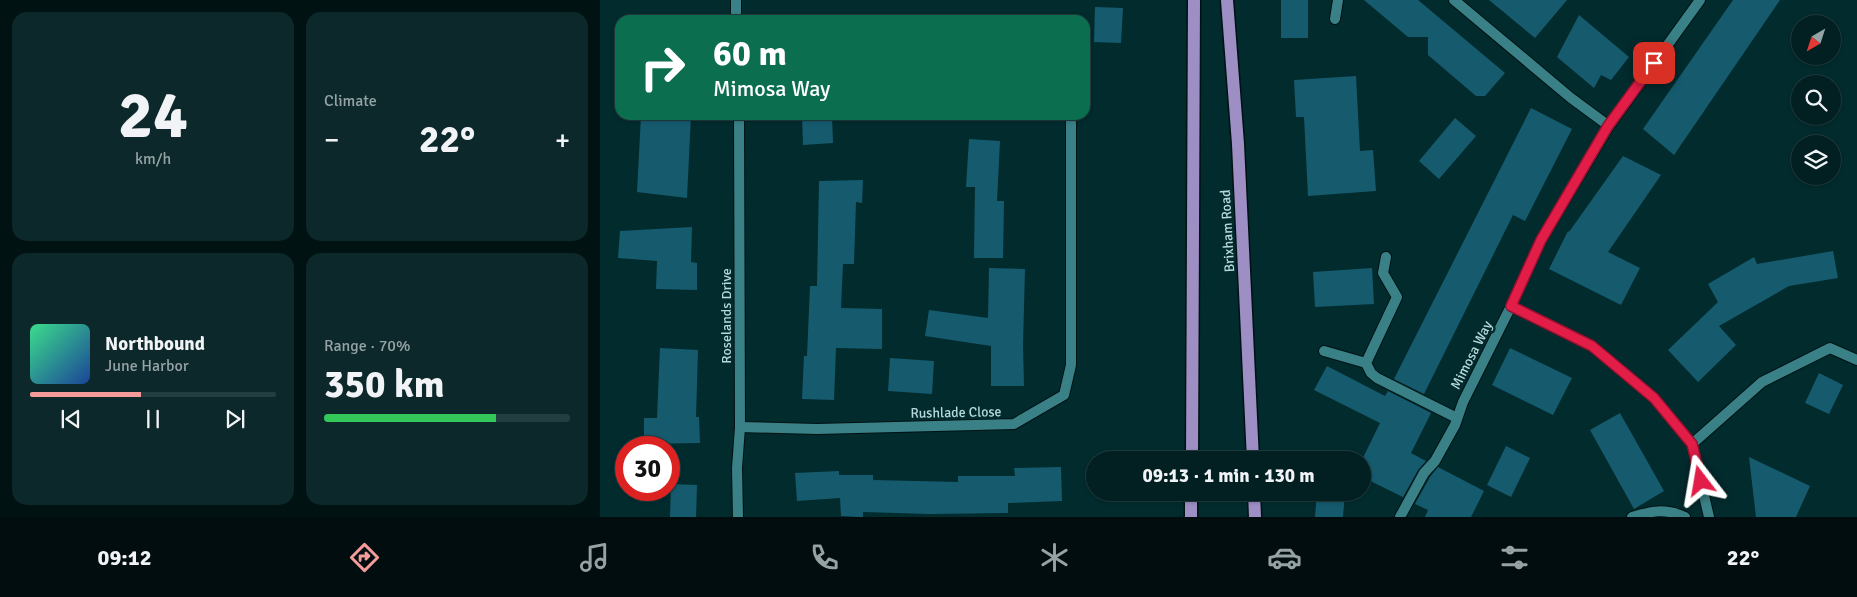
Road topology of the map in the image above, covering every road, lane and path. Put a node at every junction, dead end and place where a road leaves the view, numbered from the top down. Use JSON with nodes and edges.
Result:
{"nodes":[{"id":1,"x":736,"y":0,"type":"edge"},
{"id":2,"x":1194,"y":0,"type":"edge"},
{"id":3,"x":1227,"y":0,"type":"edge"},
{"id":4,"x":1338,"y":0,"type":"edge"},
{"id":5,"x":1454,"y":0,"type":"edge"},
{"id":6,"x":1700,"y":0,"type":"edge"},
{"id":7,"x":736,"y":15,"type":"edge"},
{"id":8,"x":1335,"y":19,"type":"dead end"},
{"id":9,"x":739,"y":120,"type":"edge"},
{"id":10,"x":1071,"y":120,"type":"edge"},
{"id":11,"x":1608,"y":126,"type":"junction"},
{"id":12,"x":1386,"y":256,"type":"dead end"},
{"id":13,"x":1511,"y":306,"type":"junction"},
{"id":14,"x":1324,"y":351,"type":"dead end"},
{"id":15,"x":1857,"y":360,"type":"edge"},
{"id":16,"x":1366,"y":363,"type":"junction"},
{"id":17,"x":1457,"y":418,"type":"junction"},
{"id":18,"x":740,"y":427,"type":"junction"},
{"id":19,"x":1692,"y":444,"type":"junction"},
{"id":20,"x":1192,"y":451,"type":"edge"},
{"id":21,"x":1253,"y":451,"type":"edge"},
{"id":22,"x":1192,"y":501,"type":"edge"},
{"id":23,"x":1254,"y":501,"type":"edge"},
{"id":24,"x":738,"y":517,"type":"edge"},
{"id":25,"x":1191,"y":517,"type":"edge"},
{"id":26,"x":1255,"y":517,"type":"edge"},
{"id":27,"x":1400,"y":517,"type":"edge"},
{"id":28,"x":1632,"y":517,"type":"edge"},
{"id":29,"x":1685,"y":517,"type":"edge"},
{"id":30,"x":1710,"y":517,"type":"edge"}],
"edges":[{"from":1,"to":7,"type":"street"},
{"from":2,"to":20,"type":"main road"},
{"from":3,"to":21,"type":"main road","name":"Brixham Road"},
{"from":4,"to":8,"type":"street"},
{"from":5,"to":11,"type":"street"},
{"from":6,"to":11,"type":"street","name":"Mimosa Way"},
{"from":9,"to":18,"type":"street","name":"Roselands Drive"},
{"from":10,"to":18,"type":"street","name":"Rushlade Close"},
{"from":11,"to":13,"type":"street","name":"Mimosa Way"},
{"from":12,"to":16,"type":"street"},
{"from":13,"to":17,"type":"street","name":"Mimosa Way"},
{"from":13,"to":19,"type":"street"},
{"from":14,"to":16,"type":"street"},
{"from":15,"to":19,"type":"street"},
{"from":16,"to":17,"type":"street"},
{"from":17,"to":27,"type":"street","name":"Mimosa Way"},
{"from":18,"to":24,"type":"street","name":"Roselands Drive"},
{"from":19,"to":30,"type":"street"},
{"from":22,"to":25,"type":"main road"},
{"from":23,"to":26,"type":"main road"},
{"from":28,"to":29,"type":"street"}]}
